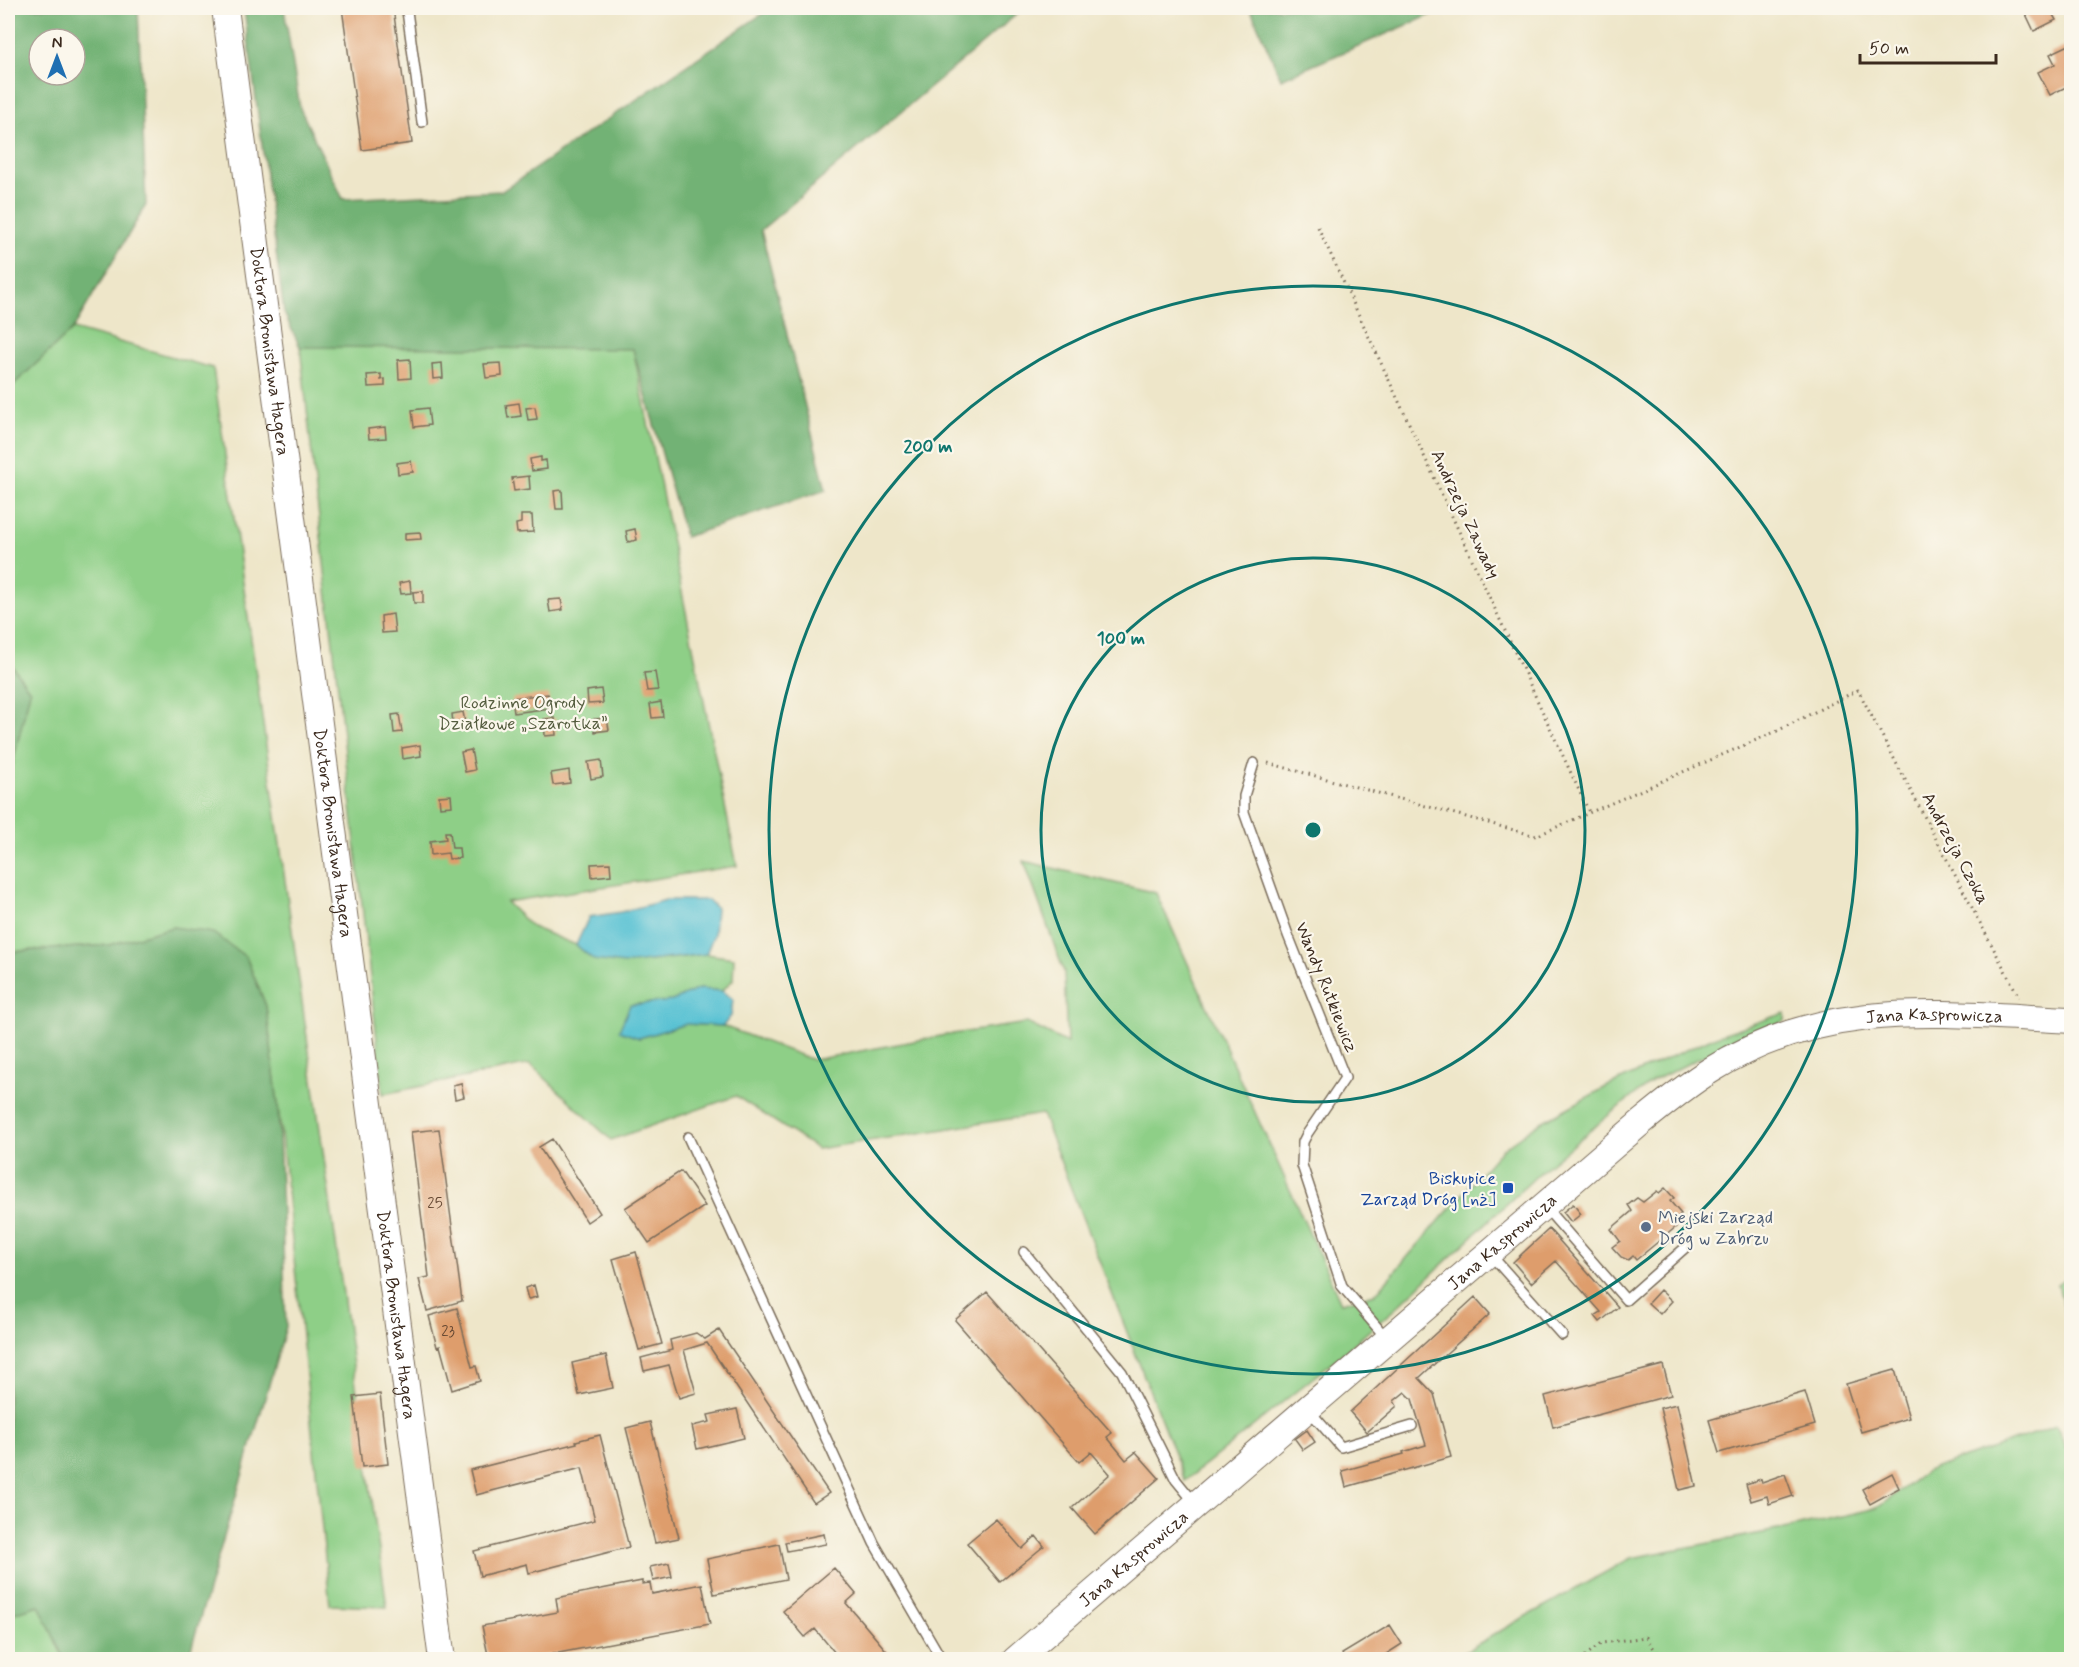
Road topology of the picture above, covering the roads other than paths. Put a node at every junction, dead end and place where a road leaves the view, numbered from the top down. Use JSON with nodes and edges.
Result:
{"nodes":[{"id":1,"x":225,"y":8,"type":"edge"},
{"id":2,"x":411,"y":8,"type":"edge"},
{"id":3,"x":422,"y":122,"type":"dead end"},
{"id":4,"x":1254,"y":763,"type":"road end"},
{"id":5,"x":2072,"y":1020,"type":"edge"},
{"id":6,"x":688,"y":1137,"type":"dead end"},
{"id":7,"x":1544,"y":1206,"type":"junction"},
{"id":8,"x":1686,"y":1246,"type":"dead end"},
{"id":9,"x":1024,"y":1252,"type":"dead end"},
{"id":10,"x":1489,"y":1252,"type":"junction"},
{"id":11,"x":1562,"y":1335,"type":"dead end"},
{"id":12,"x":1387,"y":1339,"type":"junction"},
{"id":13,"x":1305,"y":1410,"type":"junction"},
{"id":14,"x":1413,"y":1426,"type":"dead end"},
{"id":15,"x":1196,"y":1504,"type":"junction"},
{"id":16,"x":442,"y":1659,"type":"edge"},
{"id":17,"x":942,"y":1659,"type":"edge"},
{"id":18,"x":1015,"y":1659,"type":"edge"}],
"edges":[{"from":1,"to":16,"type":"street","name":"Doktora Bronisława Hagera"},
{"from":2,"to":3,"type":"lane"},
{"from":4,"to":12,"type":"lane","name":"Wandy Rutkiewicz"},
{"from":5,"to":7,"type":"street","name":"Jana Kasprowicza"},
{"from":6,"to":17,"type":"lane"},
{"from":7,"to":8,"type":"lane"},
{"from":7,"to":10,"type":"street","name":"Jana Kasprowicza"},
{"from":9,"to":15,"type":"lane"},
{"from":10,"to":11,"type":"lane"},
{"from":10,"to":12,"type":"street","name":"Jana Kasprowicza"},
{"from":12,"to":13,"type":"street","name":"Jana Kasprowicza"},
{"from":13,"to":14,"type":"lane"},
{"from":13,"to":15,"type":"street","name":"Jana Kasprowicza"},
{"from":15,"to":18,"type":"street","name":"Jana Kasprowicza"}]}
